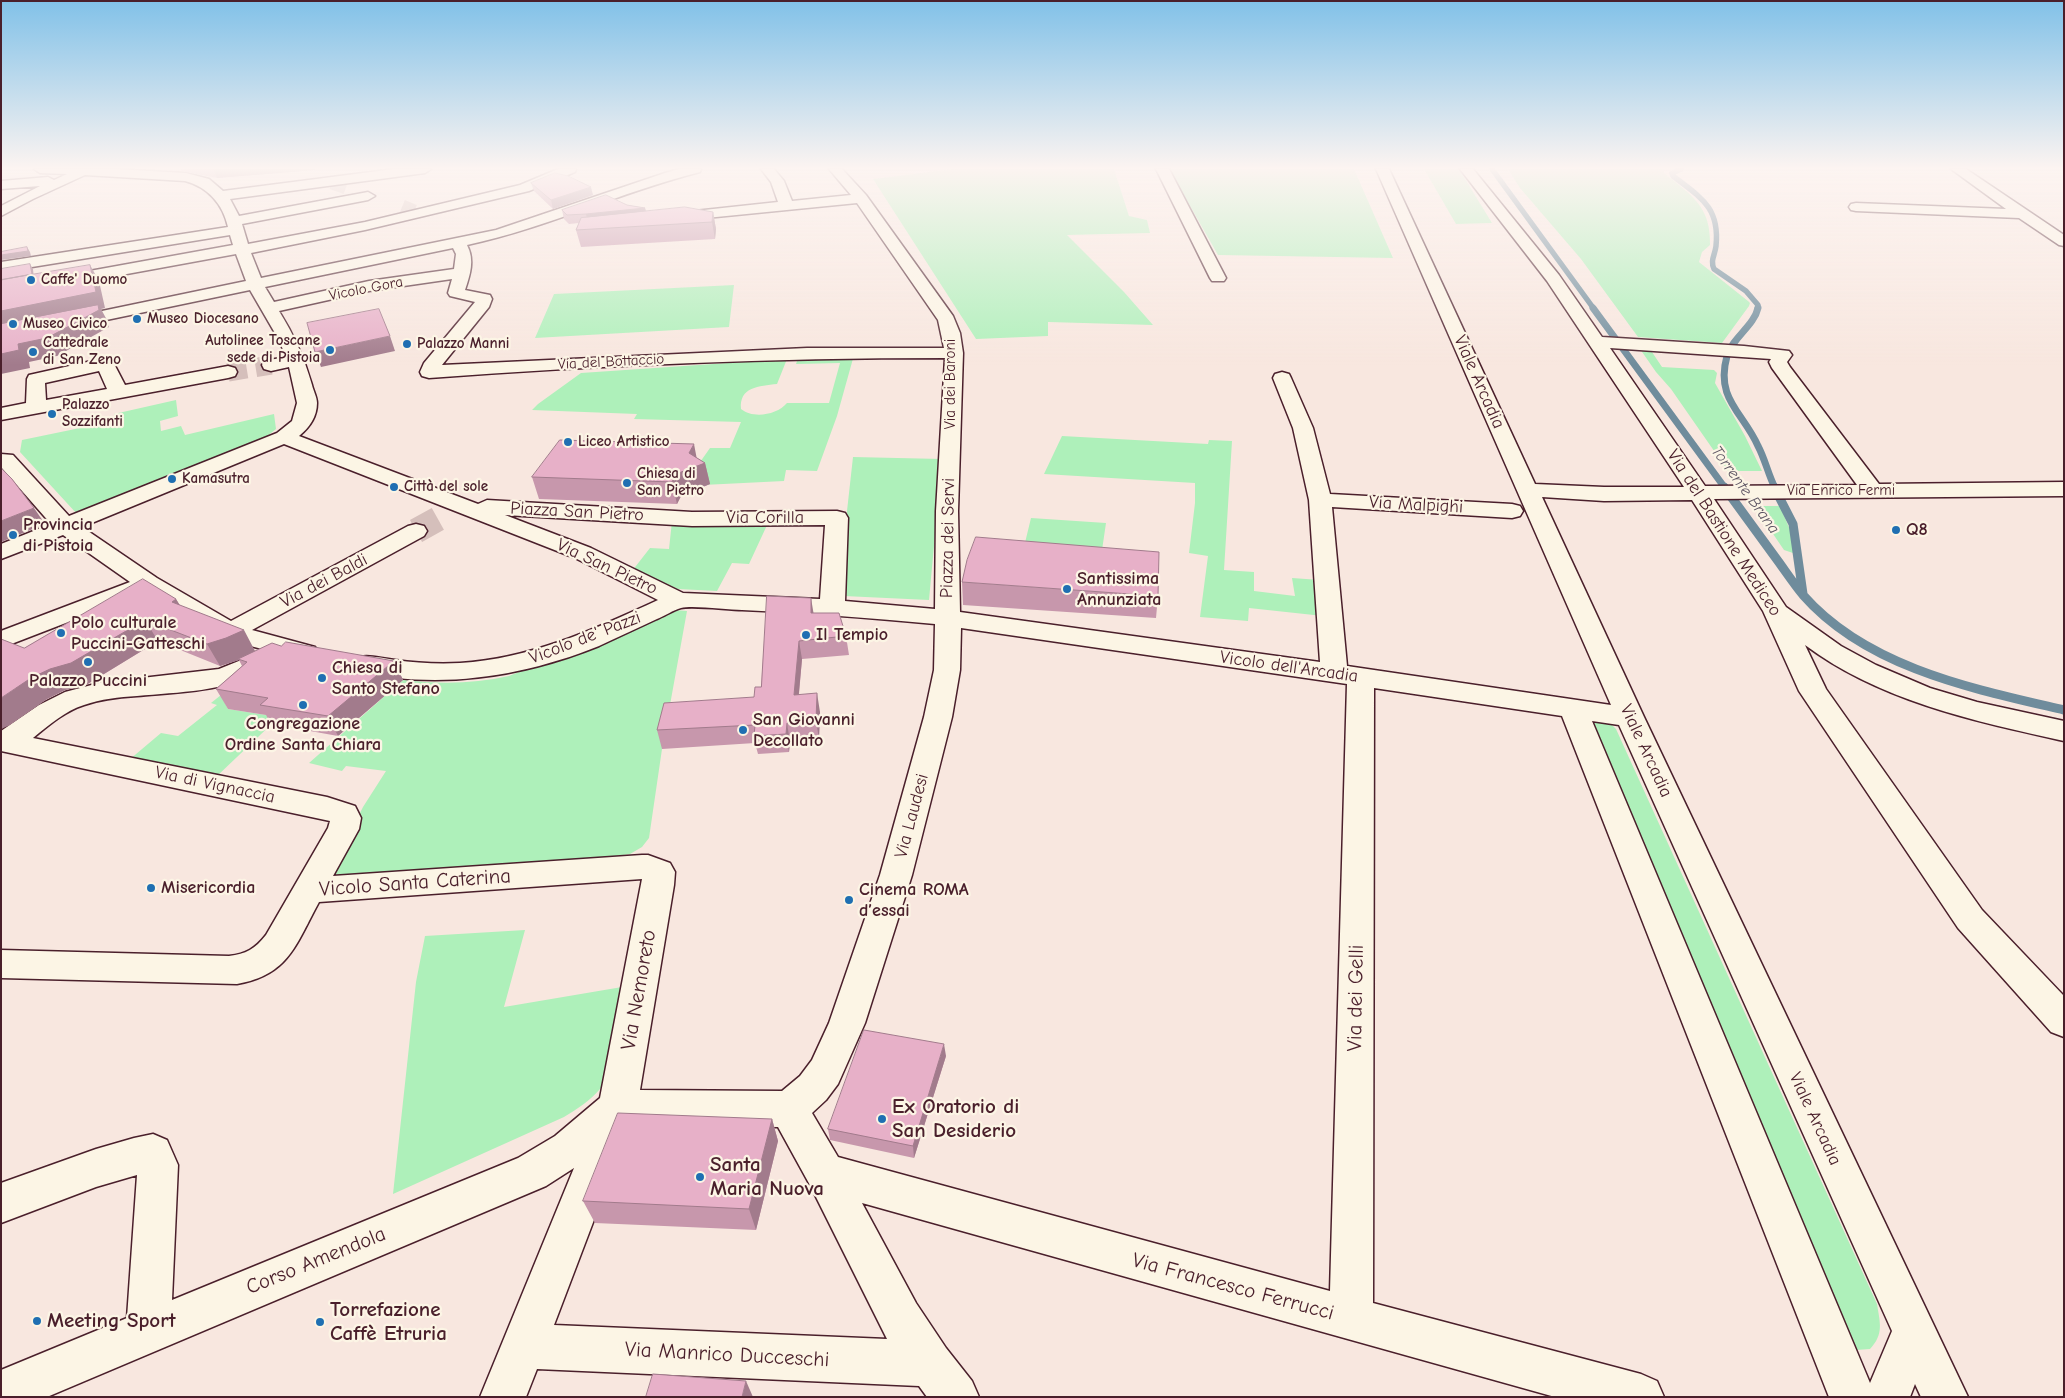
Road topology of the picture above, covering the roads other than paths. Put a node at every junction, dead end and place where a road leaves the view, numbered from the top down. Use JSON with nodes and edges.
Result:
{"nodes":[{"id":1,"x":188,"y":234,"type":"edge"},
{"id":2,"x":238,"y":234,"type":"edge"},
{"id":3,"x":321,"y":234,"type":"edge"},
{"id":4,"x":373,"y":234,"type":"edge"},
{"id":5,"x":498,"y":234,"type":"edge"},
{"id":6,"x":887,"y":234,"type":"edge"},
{"id":7,"x":1196,"y":234,"type":"edge"},
{"id":8,"x":1409,"y":234,"type":"edge"},
{"id":9,"x":1518,"y":234,"type":"edge"},
{"id":10,"x":2053,"y":234,"type":"edge"},
{"id":11,"x":376,"y":238,"type":"dead end"},
{"id":12,"x":2064,"y":242,"type":"edge"},
{"id":13,"x":461,"y":248,"type":"junction"},
{"id":14,"x":242,"y":249,"type":"junction"},
{"id":15,"x":332,"y":252,"type":"dead end"},
{"id":16,"x":268,"y":264,"type":"dead end"},
{"id":17,"x":342,"y":266,"type":"junction"},
{"id":18,"x":1,"y":267,"type":"edge"},
{"id":19,"x":250,"y":267,"type":"junction"},
{"id":20,"x":462,"y":273,"type":"junction"},
{"id":21,"x":1218,"y":278,"type":"dead end"},
{"id":22,"x":255,"y":284,"type":"junction"},
{"id":23,"x":1,"y":292,"type":"edge"},
{"id":24,"x":270,"y":308,"type":"junction"},
{"id":25,"x":1,"y":337,"type":"edge"},
{"id":26,"x":1604,"y":343,"type":"junction"},
{"id":27,"x":954,"y":353,"type":"junction"},
{"id":28,"x":296,"y":360,"type":"junction"},
{"id":29,"x":271,"y":365,"type":"tunnel mouth"},
{"id":30,"x":228,"y":372,"type":"tunnel mouth"},
{"id":31,"x":1282,"y":378,"type":"dead end"},
{"id":32,"x":118,"y":391,"type":"junction"},
{"id":33,"x":36,"y":406,"type":"junction"},
{"id":34,"x":1,"y":414,"type":"edge"},
{"id":35,"x":284,"y":438,"type":"junction"},
{"id":36,"x":950,"y":457,"type":"joint"},
{"id":37,"x":4,"y":460,"type":"edge"},
{"id":38,"x":2064,"y":489,"type":"edge"},
{"id":39,"x":1872,"y":491,"type":"junction"},
{"id":40,"x":1705,"y":493,"type":"junction"},
{"id":41,"x":1320,"y":500,"type":"junction"},
{"id":42,"x":1520,"y":501,"type":"junction"},
{"id":43,"x":452,"y":511,"type":"junction"},
{"id":44,"x":692,"y":518,"type":"joint"},
{"id":45,"x":65,"y":526,"type":"junction"},
{"id":46,"x":416,"y":531,"type":"tunnel mouth"},
{"id":47,"x":1,"y":552,"type":"edge"},
{"id":48,"x":148,"y":582,"type":"junction"},
{"id":49,"x":678,"y":600,"type":"junction"},
{"id":50,"x":832,"y":607,"type":"junction"},
{"id":51,"x":1776,"y":611,"type":"junction"},
{"id":52,"x":947,"y":618,"type":"junction"},
{"id":53,"x":231,"y":631,"type":"junction"},
{"id":54,"x":1,"y":640,"type":"edge"},
{"id":55,"x":283,"y":648,"type":"junction"},
{"id":56,"x":1347,"y":675,"type":"junction"},
{"id":57,"x":1573,"y":709,"type":"junction"},
{"id":58,"x":1630,"y":717,"type":"junction"},
{"id":59,"x":2064,"y":731,"type":"edge"},
{"id":60,"x":5,"y":742,"type":"edge"},
{"id":61,"x":658,"y":872,"type":"joint"},
{"id":62,"x":308,"y":890,"type":"junction"},
{"id":63,"x":1,"y":964,"type":"edge"},
{"id":64,"x":2064,"y":1021,"type":"edge"},
{"id":65,"x":618,"y":1107,"type":"junction"},
{"id":66,"x":790,"y":1109,"type":"junction"},
{"id":67,"x":825,"y":1173,"type":"junction"},
{"id":68,"x":1,"y":1203,"type":"edge"},
{"id":69,"x":1351,"y":1319,"type":"junction"},
{"id":70,"x":148,"y":1331,"type":"junction"},
{"id":71,"x":1914,"y":1332,"type":"junction"},
{"id":72,"x":524,"y":1346,"type":"junction"},
{"id":73,"x":943,"y":1380,"type":"edge"},
{"id":74,"x":1,"y":1393,"type":"edge"},
{"id":75,"x":503,"y":1397,"type":"edge"},
{"id":76,"x":1641,"y":1397,"type":"edge"},
{"id":77,"x":1852,"y":1397,"type":"edge"},
{"id":78,"x":1887,"y":1397,"type":"edge"},
{"id":79,"x":1945,"y":1397,"type":"edge"}],
"edges":[{"from":1,"to":18,"type":"street"},
{"from":2,"to":14,"type":"street"},
{"from":3,"to":14,"type":"street"},
{"from":4,"to":11,"type":"street"},
{"from":5,"to":13,"type":"street"},
{"from":6,"to":27,"type":"street","name":"Via dei Baroni"},
{"from":7,"to":21,"type":"street"},
{"from":8,"to":42,"type":"street","name":"Viale Arcadia"},
{"from":9,"to":26,"type":"street","name":"Via del Bastione Mediceo"},
{"from":10,"to":12,"type":"street"},
{"from":13,"to":17,"type":"street"},
{"from":13,"to":20,"type":"street","name":"Via del Bottaccio"},
{"from":14,"to":19,"type":"street"},
{"from":14,"to":23,"type":"street"},
{"from":15,"to":17,"type":"street"},
{"from":16,"to":19,"type":"street"},
{"from":17,"to":22,"type":"street"},
{"from":19,"to":22,"type":"street"},
{"from":20,"to":24,"type":"street","name":"Vicolo Gora"},
{"from":20,"to":27,"type":"street","name":"Via del Bottaccio"},
{"from":22,"to":24,"type":"street"},
{"from":22,"to":25,"type":"street"},
{"from":24,"to":28,"type":"street"},
{"from":26,"to":39,"type":"street"},
{"from":26,"to":40,"type":"street","name":"Via del Bastione Mediceo"},
{"from":27,"to":36,"type":"street","name":"Via dei Baroni"},
{"from":28,"to":29,"type":"street"},
{"from":28,"to":35,"type":"street"},
{"from":30,"to":32,"type":"street"},
{"from":31,"to":41,"type":"street"},
{"from":32,"to":33,"type":"street"},
{"from":32,"to":33,"type":"street"},
{"from":33,"to":34,"type":"street"},
{"from":35,"to":43,"type":"street","name":"Via San Pietro"},
{"from":35,"to":45,"type":"street"},
{"from":36,"to":52,"type":"street","name":"Piazza dei Servi"},
{"from":37,"to":45,"type":"street","name":"Vicolo de' Pazzi"},
{"from":38,"to":39,"type":"street","name":"Via Enrico Fermi"},
{"from":39,"to":40,"type":"street","name":"Via Enrico Fermi"},
{"from":40,"to":42,"type":"street","name":"Via Enrico Fermi"},
{"from":40,"to":51,"type":"street","name":"Via del Bastione Mediceo"},
{"from":41,"to":42,"type":"street","name":"Via Malpighi"},
{"from":41,"to":56,"type":"street"},
{"from":42,"to":58,"type":"street","name":"Viale Arcadia"},
{"from":43,"to":44,"type":"street","name":"Piazza San Pietro"},
{"from":43,"to":49,"type":"street","name":"Via San Pietro"},
{"from":44,"to":50,"type":"street","name":"Via Corilla"},
{"from":45,"to":47,"type":"street"},
{"from":45,"to":48,"type":"street","name":"Vicolo de' Pazzi"},
{"from":46,"to":53,"type":"street","name":"Via dei Baldi"},
{"from":48,"to":53,"type":"street","name":"Vicolo de' Pazzi"},
{"from":48,"to":54,"type":"street"},
{"from":49,"to":50,"type":"street","name":"Via San Pietro"},
{"from":49,"to":55,"type":"street","name":"Vicolo de' Pazzi"},
{"from":50,"to":52,"type":"street","name":"Via San Pietro"},
{"from":51,"to":59,"type":"street"},
{"from":51,"to":64,"type":"street","name":"Via del Bastione Mediceo"},
{"from":52,"to":56,"type":"street","name":"Vicolo dell'Arcadia"},
{"from":52,"to":66,"type":"street","name":"Via Laudesi"},
{"from":53,"to":55,"type":"street","name":"Vicolo de' Pazzi"},
{"from":55,"to":60,"type":"street"},
{"from":56,"to":57,"type":"street","name":"Vicolo dell'Arcadia"},
{"from":56,"to":69,"type":"street","name":"Via dei Gelli"},
{"from":57,"to":58,"type":"street","name":"Vicolo dell'Arcadia"},
{"from":57,"to":77,"type":"street"},
{"from":58,"to":71,"type":"street","name":"Viale Arcadia"},
{"from":60,"to":62,"type":"street","name":"Via di Vignaccia"},
{"from":61,"to":62,"type":"street","name":"Vicolo Santa Caterina"},
{"from":61,"to":65,"type":"street","name":"Via Nemoreto"},
{"from":62,"to":63,"type":"street","name":"Vicolo Santa Caterina"},
{"from":65,"to":66,"type":"street"},
{"from":65,"to":70,"type":"street","name":"Corso Amendola"},
{"from":65,"to":72,"type":"street"},
{"from":66,"to":67,"type":"street","name":"Via Manrico Ducceschi"},
{"from":67,"to":69,"type":"street","name":"Via Francesco Ferrucci"},
{"from":67,"to":73,"type":"street","name":"Via Manrico Ducceschi"},
{"from":68,"to":70,"type":"street"},
{"from":69,"to":76,"type":"street","name":"Via Francesco Ferrucci"},
{"from":70,"to":74,"type":"street","name":"Corso Amendola"},
{"from":71,"to":78,"type":"street"},
{"from":71,"to":79,"type":"street","name":"Viale Arcadia"},
{"from":72,"to":73,"type":"street","name":"Via Manrico Ducceschi"},
{"from":72,"to":75,"type":"street"}]}
